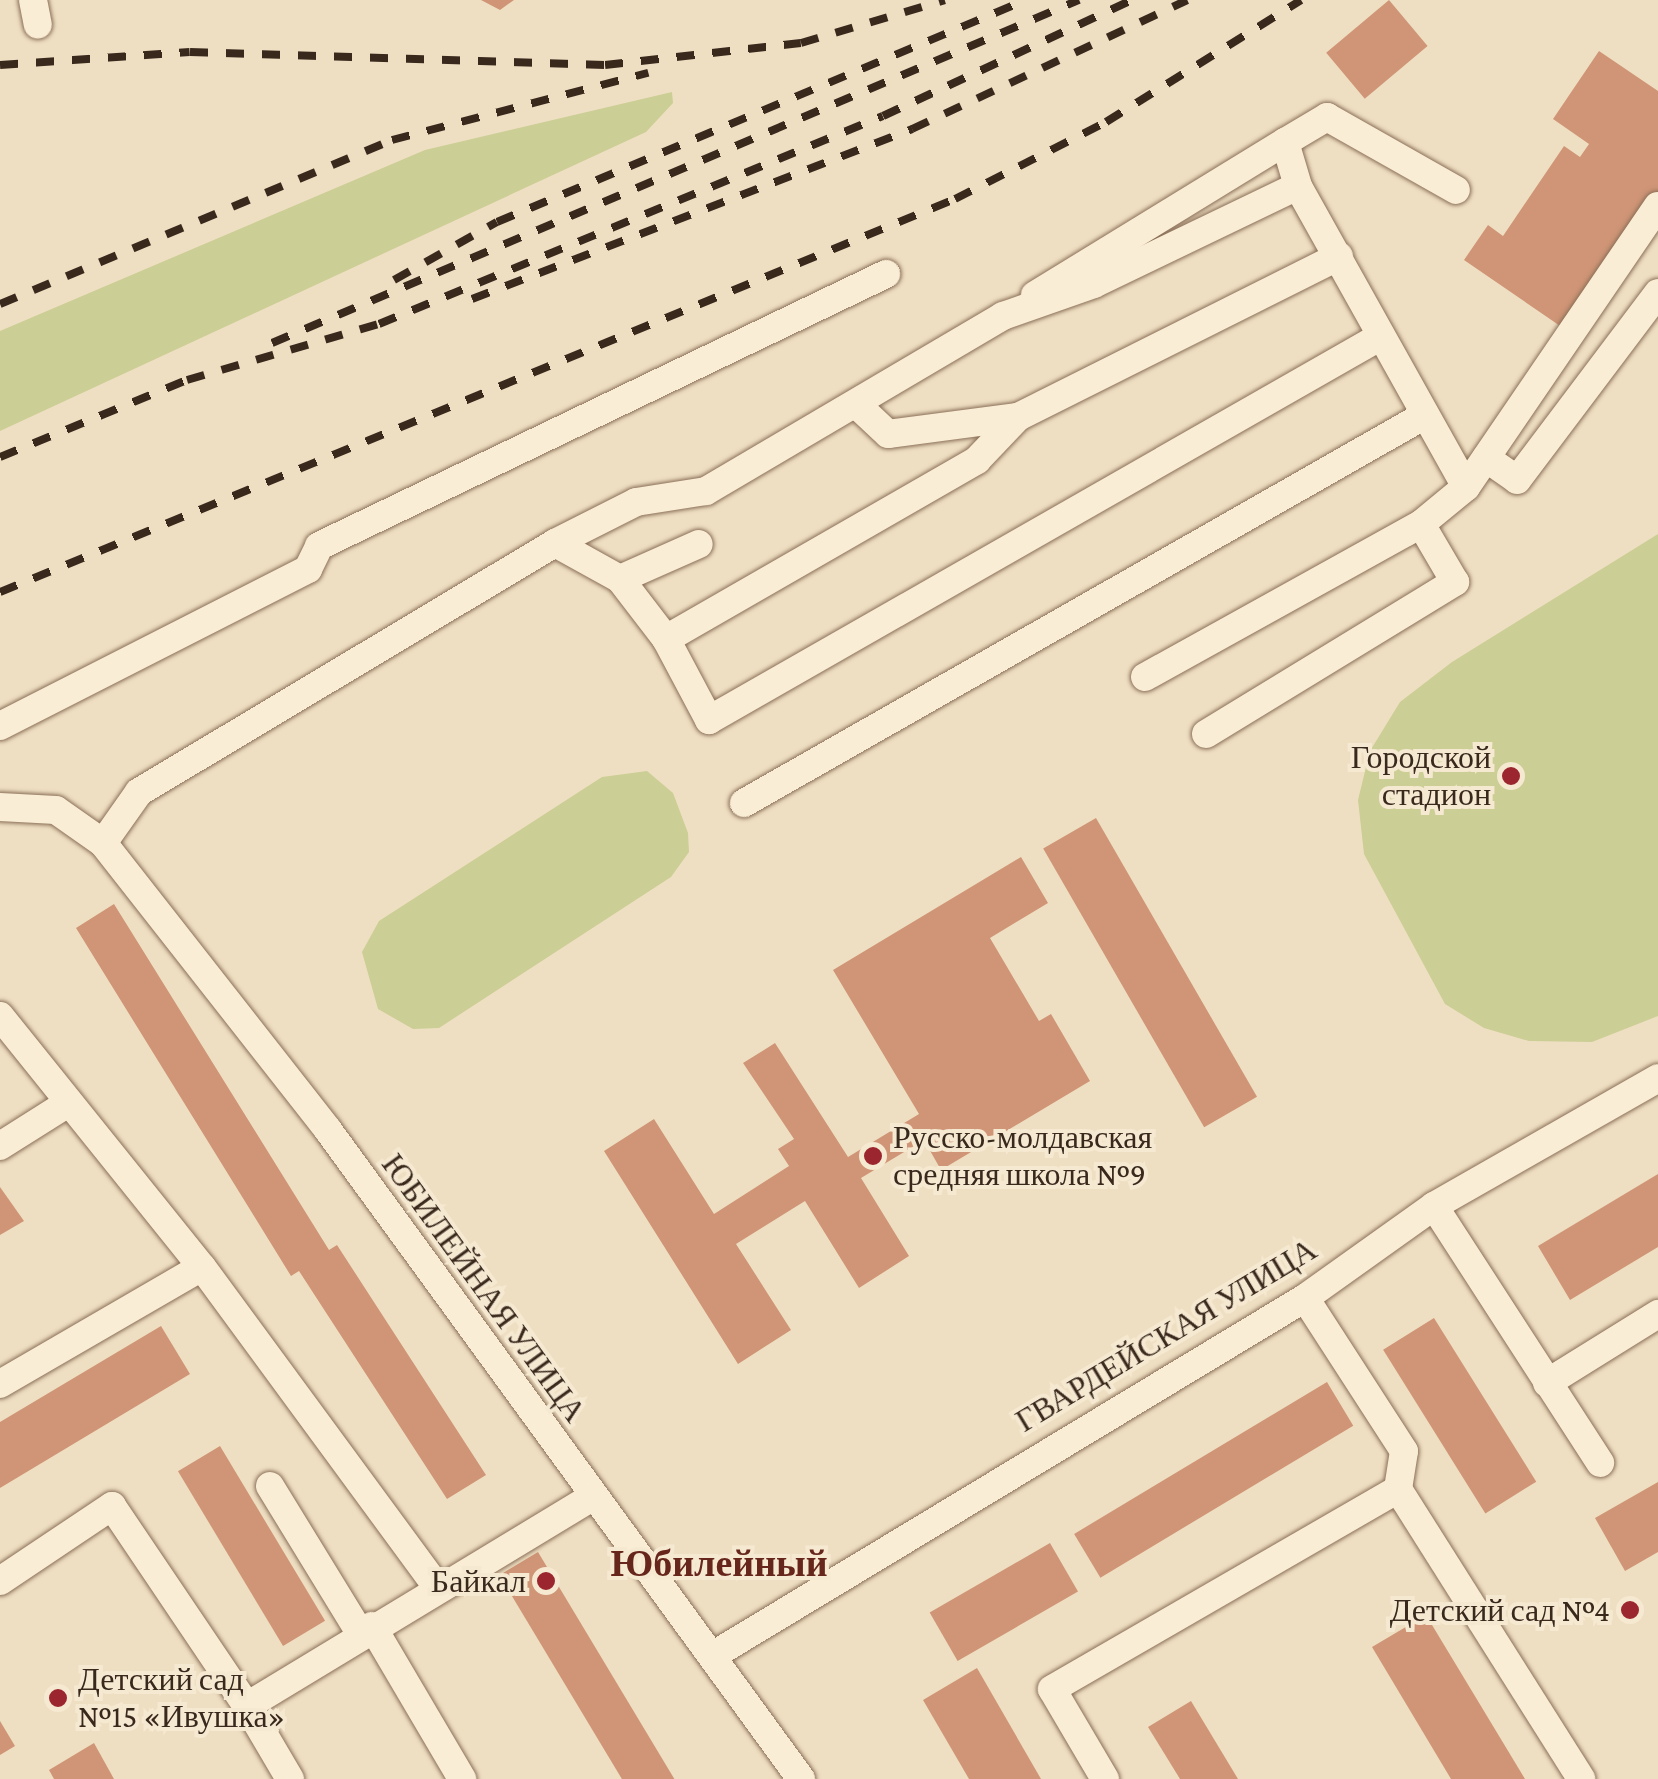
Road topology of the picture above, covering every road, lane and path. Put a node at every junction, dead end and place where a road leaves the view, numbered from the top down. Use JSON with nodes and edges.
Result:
{"nodes":[{"id":1,"x":1285,"y":142,"type":"junction"},
{"id":2,"x":1298,"y":186,"type":"junction"},
{"id":3,"x":1456,"y":190,"type":"dead end"},
{"id":4,"x":1658,"y":206,"type":"edge"},
{"id":5,"x":1339,"y":256,"type":"junction"},
{"id":6,"x":886,"y":274,"type":"dead end"},
{"id":7,"x":1658,"y":293,"type":"edge"},
{"id":8,"x":1003,"y":316,"type":"junction"},
{"id":9,"x":1381,"y":336,"type":"junction"},
{"id":10,"x":856,"y":404,"type":"junction"},
{"id":11,"x":1425,"y":415,"type":"junction"},
{"id":12,"x":1018,"y":416,"type":"junction"},
{"id":13,"x":1486,"y":458,"type":"junction"},
{"id":14,"x":1466,"y":486,"type":"junction"},
{"id":15,"x":1421,"y":524,"type":"junction"},
{"id":16,"x":555,"y":542,"type":"junction"},
{"id":17,"x":700,"y":544,"type":"dead end"},
{"id":18,"x":620,"y":579,"type":"junction"},
{"id":19,"x":666,"y":638,"type":"junction"},
{"id":20,"x":1145,"y":677,"type":"dead end"},
{"id":21,"x":0,"y":726,"type":"edge"},
{"id":22,"x":1206,"y":734,"type":"dead end"},
{"id":23,"x":744,"y":803,"type":"dead end"},
{"id":24,"x":0,"y":807,"type":"edge"},
{"id":25,"x":103,"y":843,"type":"junction"},
{"id":26,"x":5,"y":1032,"type":"edge"},
{"id":27,"x":1658,"y":1078,"type":"edge"},
{"id":28,"x":65,"y":1105,"type":"junction"},
{"id":29,"x":0,"y":1146,"type":"edge"},
{"id":30,"x":1434,"y":1206,"type":"junction"},
{"id":31,"x":202,"y":1268,"type":"junction"},
{"id":32,"x":1305,"y":1298,"type":"junction"},
{"id":33,"x":1658,"y":1314,"type":"edge"},
{"id":34,"x":1547,"y":1383,"type":"junction"},
{"id":35,"x":0,"y":1384,"type":"edge"},
{"id":36,"x":1600,"y":1463,"type":"dead end"},
{"id":37,"x":270,"y":1486,"type":"dead end"},
{"id":38,"x":1398,"y":1489,"type":"junction"},
{"id":39,"x":592,"y":1497,"type":"junction"},
{"id":40,"x":0,"y":1580,"type":"edge"},
{"id":41,"x":436,"y":1586,"type":"junction"},
{"id":42,"x":366,"y":1629,"type":"junction"},
{"id":43,"x":712,"y":1656,"type":"junction"},
{"id":44,"x":246,"y":1706,"type":"junction"},
{"id":45,"x":290,"y":1779,"type":"edge"},
{"id":46,"x":462,"y":1779,"type":"edge"},
{"id":47,"x":801,"y":1779,"type":"edge"},
{"id":48,"x":1104,"y":1779,"type":"edge"},
{"id":49,"x":1581,"y":1779,"type":"edge"}],
"edges":[{"from":1,"to":2,"type":"street"},
{"from":1,"to":3,"type":"street"},
{"from":1,"to":8,"type":"street"},
{"from":2,"to":5,"type":"street"},
{"from":2,"to":8,"type":"street"},
{"from":4,"to":13,"type":"street"},
{"from":5,"to":9,"type":"street"},
{"from":5,"to":12,"type":"street"},
{"from":6,"to":21,"type":"street"},
{"from":7,"to":13,"type":"street"},
{"from":8,"to":10,"type":"street"},
{"from":9,"to":11,"type":"street"},
{"from":9,"to":19,"type":"street"},
{"from":10,"to":12,"type":"street"},
{"from":10,"to":16,"type":"street"},
{"from":11,"to":14,"type":"street"},
{"from":11,"to":23,"type":"street"},
{"from":12,"to":19,"type":"street"},
{"from":13,"to":14,"type":"street"},
{"from":14,"to":15,"type":"street"},
{"from":15,"to":20,"type":"street"},
{"from":15,"to":22,"type":"street"},
{"from":16,"to":18,"type":"street"},
{"from":16,"to":25,"type":"street"},
{"from":17,"to":18,"type":"street"},
{"from":18,"to":19,"type":"street"},
{"from":24,"to":25,"type":"street","name":"ЮБИЛЕЙНАЯ УЛИЦА"},
{"from":25,"to":39,"type":"street","name":"ЮБИЛЕЙНАЯ УЛИЦА"},
{"from":26,"to":28,"type":"street"},
{"from":27,"to":30,"type":"street","name":"ГВАРДЕЙСКАЯ УЛИЦА"},
{"from":28,"to":29,"type":"street"},
{"from":28,"to":31,"type":"street"},
{"from":30,"to":32,"type":"street","name":"ГВАРДЕЙСКАЯ УЛИЦА"},
{"from":30,"to":34,"type":"street"},
{"from":31,"to":35,"type":"street"},
{"from":31,"to":41,"type":"street"},
{"from":32,"to":38,"type":"street"},
{"from":32,"to":43,"type":"street","name":"ГВАРДЕЙСКАЯ УЛИЦА"},
{"from":33,"to":34,"type":"street"},
{"from":34,"to":36,"type":"street"},
{"from":37,"to":42,"type":"street"},
{"from":38,"to":48,"type":"street"},
{"from":38,"to":49,"type":"street"},
{"from":39,"to":41,"type":"street"},
{"from":39,"to":43,"type":"street","name":"ЮБИЛЕЙНАЯ УЛИЦА"},
{"from":40,"to":44,"type":"street"},
{"from":41,"to":42,"type":"street"},
{"from":42,"to":44,"type":"street"},
{"from":42,"to":46,"type":"street"},
{"from":43,"to":47,"type":"street","name":"ЮБИЛЕЙНАЯ УЛИЦА"},
{"from":44,"to":45,"type":"street"}]}
